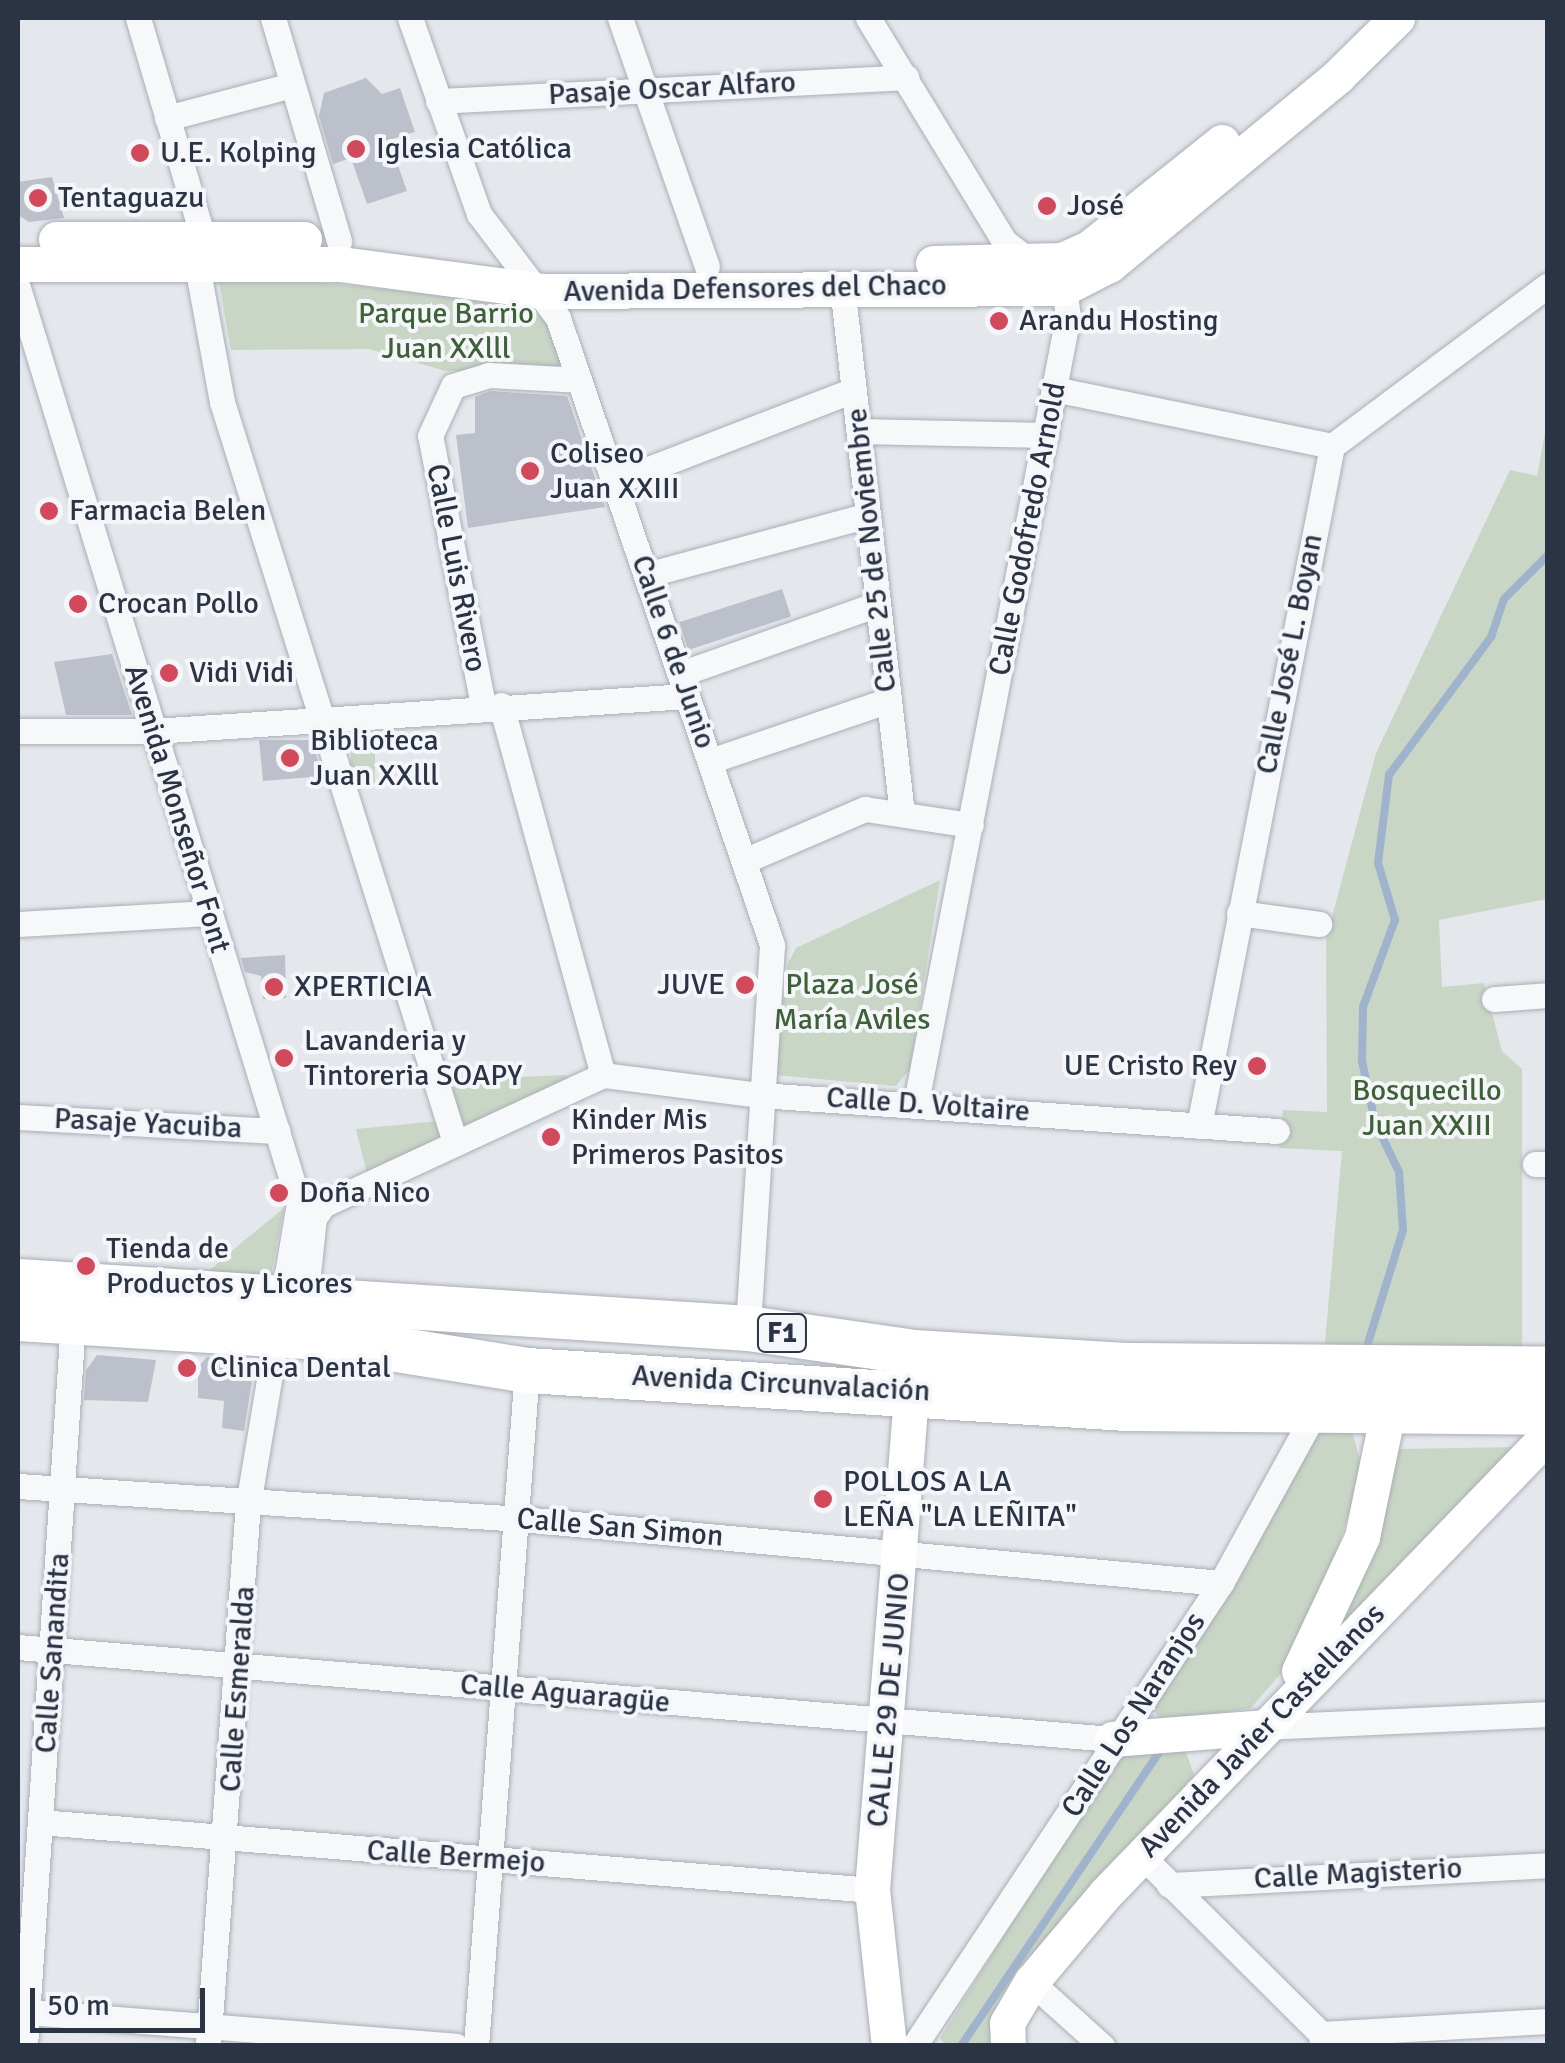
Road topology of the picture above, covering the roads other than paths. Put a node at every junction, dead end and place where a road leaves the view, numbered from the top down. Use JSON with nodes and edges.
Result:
{"nodes":[{"id":1,"x":138,"y":18,"type":"edge"},
{"id":2,"x":273,"y":18,"type":"edge"},
{"id":3,"x":410,"y":18,"type":"edge"},
{"id":4,"x":620,"y":18,"type":"edge"},
{"id":5,"x":868,"y":18,"type":"edge"},
{"id":6,"x":1366,"y":18,"type":"edge"},
{"id":7,"x":1397,"y":18,"type":"edge"},
{"id":8,"x":906,"y":77,"type":"junction"},
{"id":9,"x":292,"y":85,"type":"junction"},
{"id":10,"x":642,"y":92,"type":"junction"},
{"id":11,"x":438,"y":101,"type":"junction"},
{"id":12,"x":168,"y":118,"type":"junction"},
{"id":13,"x":18,"y":240,"type":"edge"},
{"id":14,"x":338,"y":241,"type":"junction"},
{"id":15,"x":199,"y":247,"type":"junction"},
{"id":16,"x":1030,"y":261,"type":"junction"},
{"id":17,"x":18,"y":264,"type":"edge"},
{"id":18,"x":708,"y":266,"type":"junction"},
{"id":19,"x":532,"y":280,"type":"junction"},
{"id":20,"x":1548,"y":285,"type":"edge"},
{"id":21,"x":842,"y":286,"type":"junction"},
{"id":22,"x":18,"y":288,"type":"edge"},
{"id":23,"x":1064,"y":288,"type":"junction"},
{"id":24,"x":579,"y":380,"type":"junction"},
{"id":25,"x":1054,"y":389,"type":"junction"},
{"id":26,"x":854,"y":390,"type":"junction"},
{"id":27,"x":859,"y":430,"type":"junction"},
{"id":28,"x":1046,"y":435,"type":"junction"},
{"id":29,"x":1332,"y":446,"type":"junction"},
{"id":30,"x":614,"y":482,"type":"junction"},
{"id":31,"x":868,"y":515,"type":"junction"},
{"id":32,"x":646,"y":576,"type":"junction"},
{"id":33,"x":878,"y":604,"type":"junction"},
{"id":34,"x":684,"y":685,"type":"junction"},
{"id":35,"x":889,"y":700,"type":"junction"},
{"id":36,"x":492,"y":704,"type":"junction"},
{"id":37,"x":321,"y":718,"type":"junction"},
{"id":38,"x":153,"y":730,"type":"junction"},
{"id":39,"x":18,"y":731,"type":"edge"},
{"id":40,"x":710,"y":761,"type":"junction"},
{"id":41,"x":902,"y":814,"type":"junction"},
{"id":42,"x":971,"y":825,"type":"junction"},
{"id":43,"x":744,"y":861,"type":"junction"},
{"id":44,"x":1239,"y":912,"type":"junction"},
{"id":45,"x":209,"y":913,"type":"junction"},
{"id":46,"x":18,"y":924,"type":"edge"},
{"id":47,"x":1318,"y":924,"type":"dead end"},
{"id":48,"x":1548,"y":995,"type":"edge"},
{"id":49,"x":1494,"y":999,"type":"dead end"},
{"id":50,"x":603,"y":1075,"type":"junction"},
{"id":51,"x":760,"y":1095,"type":"junction"},
{"id":52,"x":916,"y":1102,"type":"junction"},
{"id":53,"x":18,"y":1118,"type":"edge"},
{"id":54,"x":1199,"y":1126,"type":"junction"},
{"id":55,"x":278,"y":1131,"type":"junction"},
{"id":56,"x":1277,"y":1131,"type":"dead end"},
{"id":57,"x":454,"y":1139,"type":"junction"},
{"id":58,"x":18,"y":1281,"type":"edge"},
{"id":59,"x":18,"y":1318,"type":"edge"},
{"id":60,"x":290,"y":1320,"type":"junction"},
{"id":61,"x":73,"y":1321,"type":"junction"},
{"id":62,"x":748,"y":1328,"type":"junction"},
{"id":63,"x":1548,"y":1369,"type":"edge"},
{"id":64,"x":527,"y":1370,"type":"junction"},
{"id":65,"x":1411,"y":1370,"type":"junction"},
{"id":66,"x":913,"y":1372,"type":"junction"},
{"id":67,"x":1320,"y":1392,"type":"junction"},
{"id":68,"x":1388,"y":1412,"type":"junction"},
{"id":69,"x":1548,"y":1412,"type":"edge"},
{"id":70,"x":1548,"y":1434,"type":"edge"},
{"id":71,"x":18,"y":1486,"type":"edge"},
{"id":72,"x":66,"y":1489,"type":"junction"},
{"id":73,"x":248,"y":1504,"type":"junction"},
{"id":74,"x":521,"y":1519,"type":"junction"},
{"id":75,"x":902,"y":1552,"type":"junction"},
{"id":76,"x":1221,"y":1583,"type":"junction"},
{"id":77,"x":18,"y":1647,"type":"edge"},
{"id":78,"x":54,"y":1650,"type":"junction"},
{"id":79,"x":242,"y":1667,"type":"junction"},
{"id":80,"x":504,"y":1686,"type":"junction"},
{"id":81,"x":1548,"y":1714,"type":"edge"},
{"id":82,"x":884,"y":1726,"type":"junction"},
{"id":83,"x":1264,"y":1727,"type":"junction"},
{"id":84,"x":1173,"y":1735,"type":"junction"},
{"id":85,"x":1112,"y":1739,"type":"junction"},
{"id":86,"x":1202,"y":1794,"type":"junction"},
{"id":87,"x":40,"y":1822,"type":"junction"},
{"id":88,"x":226,"y":1840,"type":"junction"},
{"id":89,"x":1143,"y":1857,"type":"junction"},
{"id":90,"x":491,"y":1860,"type":"junction"},
{"id":91,"x":1548,"y":1865,"type":"edge"},
{"id":92,"x":1168,"y":1886,"type":"junction"},
{"id":93,"x":872,"y":1890,"type":"junction"},
{"id":94,"x":26,"y":1940,"type":"edge"},
{"id":95,"x":1031,"y":1982,"type":"junction"},
{"id":96,"x":28,"y":2012,"type":"junction"},
{"id":97,"x":1548,"y":2021,"type":"edge"},
{"id":98,"x":209,"y":2037,"type":"edge"},
{"id":99,"x":1321,"y":2040,"type":"edge"},
{"id":100,"x":25,"y":2046,"type":"edge"},
{"id":101,"x":456,"y":2046,"type":"edge"},
{"id":102,"x":476,"y":2046,"type":"edge"},
{"id":103,"x":888,"y":2046,"type":"edge"},
{"id":104,"x":914,"y":2046,"type":"edge"},
{"id":105,"x":1008,"y":2046,"type":"edge"},
{"id":106,"x":1102,"y":2046,"type":"edge"}],
"edges":[{"from":1,"to":12,"type":"street"},
{"from":2,"to":9,"type":"street"},
{"from":3,"to":11,"type":"street","name":"Calle 6 de Junio"},
{"from":4,"to":10,"type":"street"},
{"from":5,"to":8,"type":"street"},
{"from":6,"to":16,"type":"street","name":"Avenida Defensores del Chaco"},
{"from":7,"to":23,"type":"street"},
{"from":8,"to":10,"type":"street","name":"Pasaje Oscar Alfaro"},
{"from":8,"to":16,"type":"street"},
{"from":9,"to":12,"type":"street"},
{"from":9,"to":14,"type":"street"},
{"from":10,"to":11,"type":"street","name":"Pasaje Oscar Alfaro"},
{"from":10,"to":18,"type":"street"},
{"from":11,"to":19,"type":"street","name":"Calle 6 de Junio"},
{"from":12,"to":15,"type":"street"},
{"from":13,"to":15,"type":"street","name":"Avenida Defensores del Chaco"},
{"from":14,"to":15,"type":"street","name":"Avenida Defensores del Chaco"},
{"from":14,"to":19,"type":"street","name":"Avenida Defensores del Chaco"},
{"from":15,"to":17,"type":"street","name":"Avenida Defensores del Chaco"},
{"from":15,"to":19,"type":"street","name":"Avenida Defensores del Chaco"},
{"from":15,"to":37,"type":"street"},
{"from":16,"to":18,"type":"street","name":"Avenida Defensores del Chaco"},
{"from":16,"to":23,"type":"street"},
{"from":18,"to":19,"type":"street","name":"Avenida Defensores del Chaco"},
{"from":19,"to":21,"type":"street","name":"Avenida Defensores del Chaco"},
{"from":19,"to":24,"type":"street","name":"Calle 6 de Junio"},
{"from":20,"to":29,"type":"street"},
{"from":21,"to":23,"type":"street","name":"Avenida Defensores del Chaco"},
{"from":21,"to":26,"type":"street","name":"Calle 25 de Noviembre"},
{"from":22,"to":38,"type":"street","name":"Avenida Monseñor Font"},
{"from":23,"to":25,"type":"street","name":"Calle Godofredo Arnold"},
{"from":24,"to":30,"type":"street","name":"Calle 6 de Junio"},
{"from":24,"to":36,"type":"street","name":"Calle Luis Rivero"},
{"from":25,"to":28,"type":"street","name":"Calle Godofredo Arnold"},
{"from":25,"to":29,"type":"street"},
{"from":26,"to":27,"type":"street","name":"Calle 25 de Noviembre"},
{"from":26,"to":30,"type":"street"},
{"from":27,"to":28,"type":"street"},
{"from":27,"to":31,"type":"street","name":"Calle 25 de Noviembre"},
{"from":28,"to":42,"type":"street","name":"Calle Godofredo Arnold"},
{"from":29,"to":44,"type":"street","name":"Calle José L. Boyan"},
{"from":30,"to":32,"type":"street","name":"Calle 6 de Junio"},
{"from":31,"to":32,"type":"street"},
{"from":31,"to":33,"type":"street","name":"Calle 25 de Noviembre"},
{"from":32,"to":34,"type":"street","name":"Calle 6 de Junio"},
{"from":33,"to":34,"type":"street"},
{"from":33,"to":35,"type":"street","name":"Calle 25 de Noviembre"},
{"from":34,"to":36,"type":"street"},
{"from":34,"to":40,"type":"street","name":"Calle 6 de Junio"},
{"from":35,"to":40,"type":"street"},
{"from":35,"to":41,"type":"street","name":"Calle 25 de Noviembre"},
{"from":36,"to":37,"type":"street"},
{"from":36,"to":50,"type":"street","name":"Calle Luis Rivero"},
{"from":37,"to":38,"type":"street"},
{"from":37,"to":57,"type":"street"},
{"from":38,"to":39,"type":"street"},
{"from":38,"to":45,"type":"street","name":"Avenida Monseñor Font"},
{"from":40,"to":43,"type":"street","name":"Calle 6 de Junio"},
{"from":41,"to":42,"type":"street"},
{"from":41,"to":43,"type":"street"},
{"from":42,"to":52,"type":"street","name":"Calle Godofredo Arnold"},
{"from":43,"to":51,"type":"street","name":"Calle 6 de Junio"},
{"from":44,"to":47,"type":"street"},
{"from":44,"to":54,"type":"street","name":"Calle José L. Boyan"},
{"from":45,"to":46,"type":"street"},
{"from":45,"to":55,"type":"street","name":"Avenida Monseñor Font"},
{"from":48,"to":49,"type":"street"},
{"from":50,"to":51,"type":"street","name":"Calle D. Voltaire"},
{"from":50,"to":57,"type":"street"},
{"from":51,"to":52,"type":"street","name":"Calle D. Voltaire"},
{"from":51,"to":62,"type":"street","name":"Calle 6 de Junio"},
{"from":52,"to":54,"type":"street","name":"Calle D. Voltaire"},
{"from":53,"to":55,"type":"street","name":"Pasaje Yacuiba"},
{"from":54,"to":56,"type":"street","name":"Calle D. Voltaire"},
{"from":55,"to":60,"type":"street","name":"Avenida Monseñor Font"},
{"from":57,"to":60,"type":"street"},
{"from":58,"to":60,"type":"highway","name":"Avenida Circunvalación","number":"F1"},
{"from":59,"to":61,"type":"highway","name":"Avenida Circunvalación","number":"F1"},
{"from":60,"to":61,"type":"highway","name":"Avenida Circunvalación","number":"F1"},
{"from":60,"to":62,"type":"highway","name":"Avenida Circunvalación","number":"F1"},
{"from":60,"to":64,"type":"highway","name":"Avenida Circunvalación","number":"F1"},
{"from":60,"to":73,"type":"street","name":"Calle Esmeralda"},
{"from":61,"to":72,"type":"street","name":"Calle Sanandita"},
{"from":62,"to":66,"type":"highway","name":"Avenida Circunvalación","number":"F1"},
{"from":63,"to":65,"type":"highway","name":"Avenida Circunvalación","number":"F1"},
{"from":64,"to":66,"type":"highway","name":"Avenida Circunvalación","number":"F1"},
{"from":64,"to":74,"type":"street"},
{"from":65,"to":67,"type":"highway","name":"Avenida Circunvalación","number":"F1"},
{"from":65,"to":68,"type":"street"},
{"from":66,"to":67,"type":"highway","name":"Avenida Circunvalación","number":"F1"},
{"from":66,"to":75,"type":"street","name":"CALLE 29 DE JUNIO"},
{"from":67,"to":68,"type":"highway","name":"Avenida Circunvalación","number":"F1"},
{"from":67,"to":76,"type":"street","name":"Calle Los Naranjos"},
{"from":68,"to":69,"type":"highway","name":"Avenida Circunvalación","number":"F1"},
{"from":68,"to":83,"type":"street"},
{"from":70,"to":83,"type":"street","name":"Avenida Javier Castellanos"},
{"from":71,"to":72,"type":"street","name":"Calle San Simon"},
{"from":72,"to":73,"type":"street","name":"Calle San Simon"},
{"from":72,"to":78,"type":"street","name":"Calle Sanandita"},
{"from":73,"to":74,"type":"street","name":"Calle San Simon"},
{"from":73,"to":79,"type":"street","name":"Calle Esmeralda"},
{"from":74,"to":75,"type":"street","name":"Calle San Simon"},
{"from":74,"to":80,"type":"street"},
{"from":75,"to":76,"type":"street","name":"Calle San Simon"},
{"from":75,"to":82,"type":"street","name":"CALLE 29 DE JUNIO"},
{"from":76,"to":85,"type":"street","name":"Calle Los Naranjos"},
{"from":77,"to":78,"type":"street","name":"Calle Aguaragüe"},
{"from":78,"to":79,"type":"street","name":"Calle Aguaragüe"},
{"from":78,"to":87,"type":"street","name":"Calle Sanandita"},
{"from":79,"to":80,"type":"street","name":"Calle Aguaragüe"},
{"from":79,"to":88,"type":"street","name":"Calle Esmeralda"},
{"from":80,"to":82,"type":"street","name":"Calle Aguaragüe"},
{"from":80,"to":90,"type":"street"},
{"from":81,"to":83,"type":"street"},
{"from":82,"to":85,"type":"street","name":"Calle Aguaragüe"},
{"from":82,"to":93,"type":"street","name":"CALLE 29 DE JUNIO"},
{"from":83,"to":84,"type":"street"},
{"from":83,"to":86,"type":"street","name":"Avenida Javier Castellanos"},
{"from":84,"to":85,"type":"street"},
{"from":84,"to":86,"type":"street"},
{"from":85,"to":104,"type":"street","name":"Calle Los Naranjos"},
{"from":86,"to":89,"type":"street","name":"Avenida Javier Castellanos"},
{"from":87,"to":88,"type":"street","name":"Calle Bermejo"},
{"from":87,"to":94,"type":"street","name":"Calle Sanandita"},
{"from":88,"to":90,"type":"street","name":"Calle Bermejo"},
{"from":88,"to":98,"type":"street","name":"Calle Esmeralda"},
{"from":89,"to":92,"type":"street"},
{"from":89,"to":95,"type":"street","name":"Avenida Javier Castellanos"},
{"from":90,"to":93,"type":"street","name":"Calle Bermejo"},
{"from":90,"to":102,"type":"street"},
{"from":91,"to":92,"type":"street","name":"Calle Magisterio"},
{"from":92,"to":99,"type":"street"},
{"from":93,"to":103,"type":"street","name":"CALLE 29 DE JUNIO"},
{"from":94,"to":96,"type":"street","name":"Calle Sanandita"},
{"from":95,"to":105,"type":"street","name":"Avenida Javier Castellanos"},
{"from":95,"to":106,"type":"street"},
{"from":96,"to":98,"type":"street"},
{"from":96,"to":100,"type":"street","name":"Calle Sanandita"},
{"from":97,"to":99,"type":"street"},
{"from":98,"to":101,"type":"street"}]}
